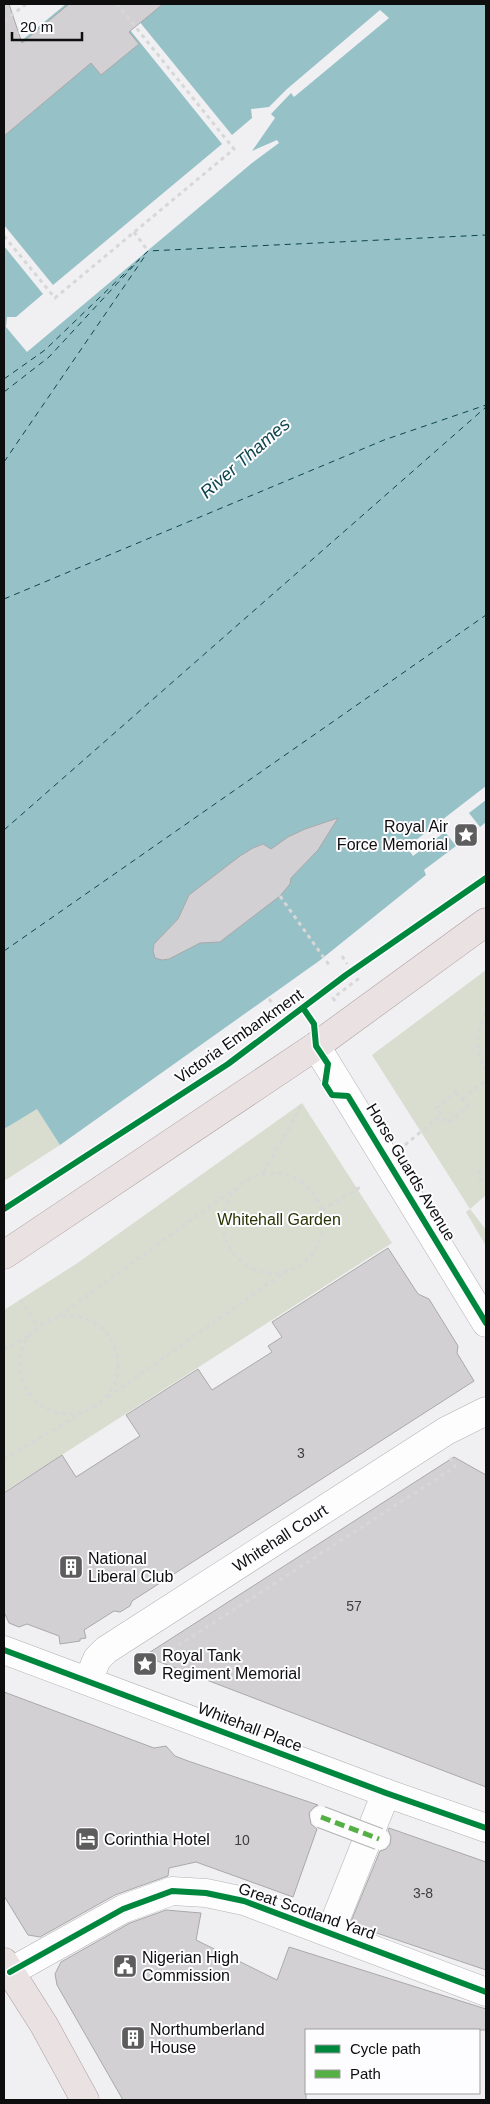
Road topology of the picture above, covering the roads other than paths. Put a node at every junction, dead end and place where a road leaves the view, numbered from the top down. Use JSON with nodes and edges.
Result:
{"nodes":[{"id":1,"x":486,"y":922,"type":"edge"},
{"id":2,"x":316,"y":1046,"type":"junction"},
{"id":3,"x":4,"y":1255,"type":"edge"},
{"id":4,"x":486,"y":1324,"type":"edge"},
{"id":5,"x":486,"y":1411,"type":"edge"},
{"id":6,"x":4,"y":1650,"type":"edge"},
{"id":7,"x":88,"y":1681,"type":"junction"},
{"id":8,"x":386,"y":1793,"type":"junction"},
{"id":9,"x":321,"y":1817,"type":"dead end"},
{"id":10,"x":486,"y":1828,"type":"edge"},
{"id":11,"x":379,"y":1839,"type":"dead end"},
{"id":12,"x":330,"y":1933,"type":"junction"},
{"id":13,"x":7,"y":1967,"type":"edge"},
{"id":14,"x":486,"y":1992,"type":"edge"},
{"id":15,"x":78,"y":2098,"type":"edge"}],
"edges":[{"from":1,"to":2,"type":"main road"},
{"from":2,"to":3,"type":"main road"},
{"from":2,"to":4,"type":"street","name":"Horse Guards Avenue"},
{"from":5,"to":7,"type":"street","name":"Whitehall Court"},
{"from":6,"to":7,"type":"street","name":"Whitehall Place"},
{"from":7,"to":8,"type":"street","name":"Whitehall Place"},
{"from":8,"to":10,"type":"street","name":"Whitehall Place"},
{"from":8,"to":12,"type":"street"},
{"from":9,"to":11,"type":"street","bridge":true},
{"from":12,"to":13,"type":"street","name":"Great Scotland Yard"},
{"from":12,"to":14,"type":"street","name":"Great Scotland Yard"},
{"from":13,"to":15,"type":"main road"}]}
